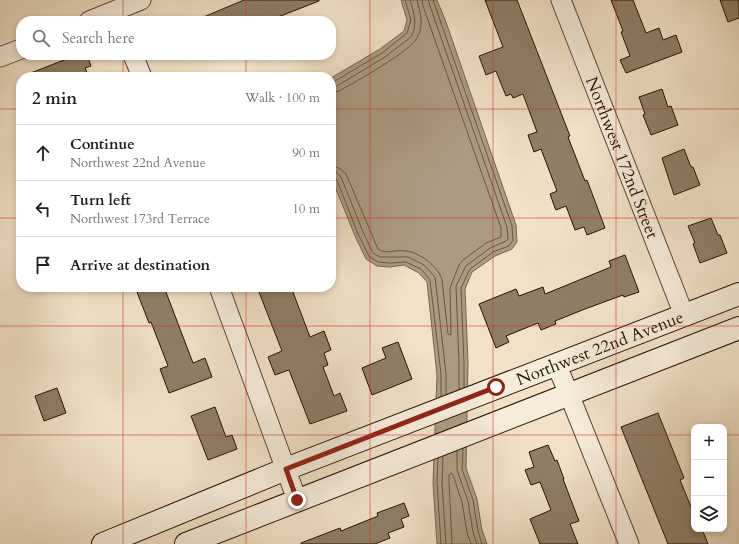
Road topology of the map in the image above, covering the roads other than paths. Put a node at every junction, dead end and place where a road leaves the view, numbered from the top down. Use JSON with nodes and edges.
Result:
{"nodes":[{"id":1,"x":141,"y":0,"type":"edge"},
{"id":2,"x":561,"y":0,"type":"edge"},
{"id":3,"x":119,"y":15,"type":"edge"},
{"id":4,"x":16,"y":51,"type":"edge"},
{"id":5,"x":0,"y":57,"type":"edge"},
{"id":6,"x":135,"y":60,"type":"edge"},
{"id":7,"x":140,"y":72,"type":"edge"},
{"id":8,"x":221,"y":292,"type":"edge"},
{"id":9,"x":739,"y":294,"type":"edge"},
{"id":10,"x":684,"y":315,"type":"junction"},
{"id":11,"x":739,"y":328,"type":"edge"},
{"id":12,"x":556,"y":364,"type":"junction"},
{"id":13,"x":569,"y":394,"type":"junction"},
{"id":14,"x":286,"y":469,"type":"junction"},
{"id":15,"x":297,"y":500,"type":"junction"},
{"id":16,"x":117,"y":542,"type":"edge"},
{"id":17,"x":186,"y":544,"type":"edge"},
{"id":18,"x":629,"y":544,"type":"edge"}],
"edges":[{"from":1,"to":3,"type":"street"},
{"from":2,"to":10,"type":"street","name":"Northwest 172nd Street"},
{"from":4,"to":5,"type":"street"},
{"from":6,"to":7,"type":"street"},
{"from":8,"to":14,"type":"street"},
{"from":9,"to":10,"type":"main road","name":"Northwest 22nd Avenue"},
{"from":10,"to":12,"type":"main road","name":"Northwest 22nd Avenue"},
{"from":11,"to":13,"type":"main road","name":"Northwest 22nd Avenue"},
{"from":12,"to":13,"type":"street"},
{"from":12,"to":14,"type":"main road","name":"Northwest 22nd Avenue"},
{"from":13,"to":15,"type":"main road","name":"Northwest 22nd Avenue"},
{"from":13,"to":18,"type":"street"},
{"from":14,"to":15,"type":"street"},
{"from":14,"to":16,"type":"main road","name":"Northwest 22nd Avenue"},
{"from":15,"to":17,"type":"main road","name":"Northwest 22nd Avenue"}]}
